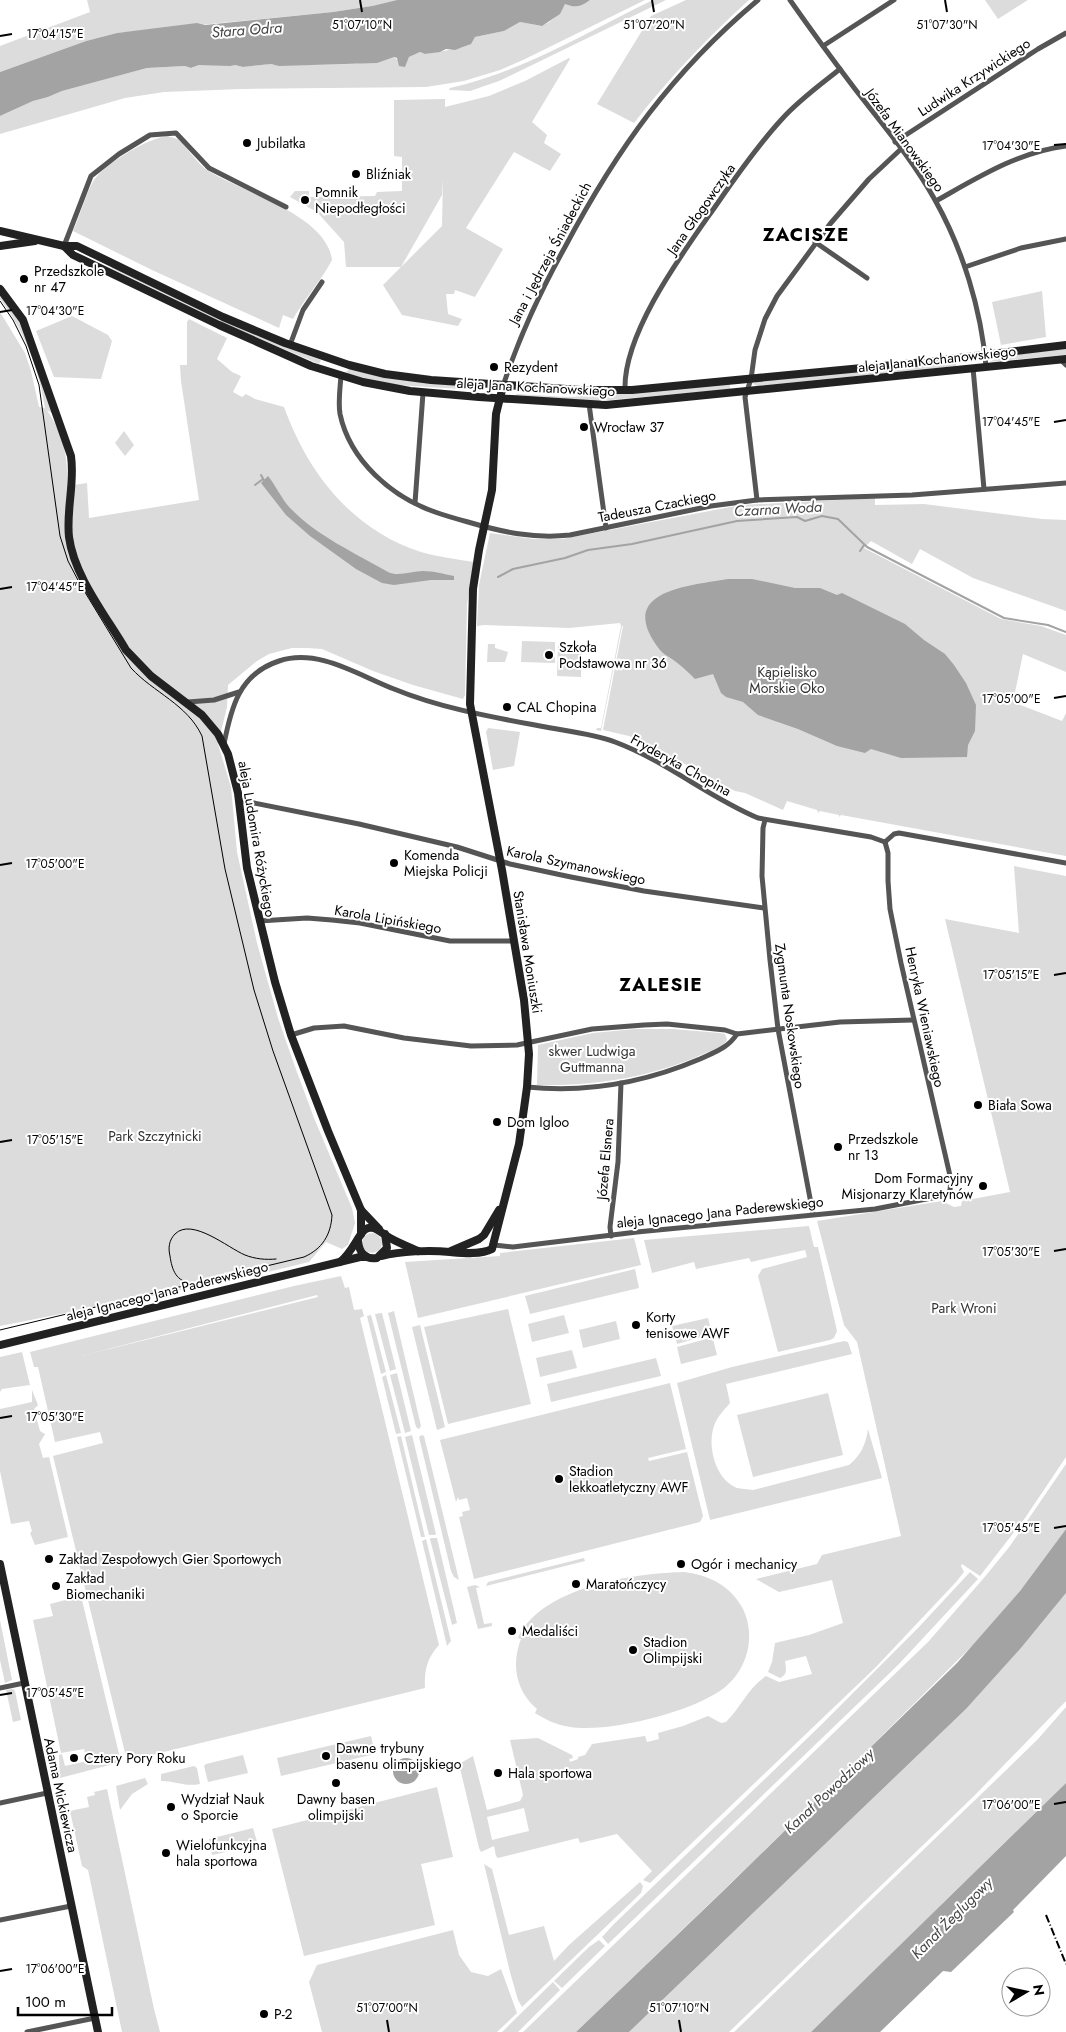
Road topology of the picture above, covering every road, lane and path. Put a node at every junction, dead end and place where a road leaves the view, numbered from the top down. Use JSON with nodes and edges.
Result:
{"nodes":[{"id":1,"x":758,"y":0,"type":"edge"},
{"id":2,"x":790,"y":0,"type":"edge"},
{"id":3,"x":894,"y":0,"type":"edge"},
{"id":4,"x":1066,"y":33,"type":"edge"},
{"id":5,"x":823,"y":46,"type":"junction"},
{"id":6,"x":840,"y":69,"type":"junction"},
{"id":7,"x":896,"y":142,"type":"junction"},
{"id":8,"x":1066,"y":146,"type":"edge"},
{"id":9,"x":902,"y":150,"type":"junction"},
{"id":10,"x":936,"y":201,"type":"junction"},
{"id":11,"x":286,"y":207,"type":"dead end"},
{"id":12,"x":0,"y":231,"type":"edge"},
{"id":13,"x":18,"y":236,"type":"junction"},
{"id":14,"x":0,"y":238,"type":"edge"},
{"id":15,"x":1066,"y":239,"type":"edge"},
{"id":16,"x":39,"y":240,"type":"junction"},
{"id":17,"x":815,"y":242,"type":"junction"},
{"id":18,"x":0,"y":246,"type":"edge"},
{"id":19,"x":64,"y":246,"type":"junction"},
{"id":20,"x":965,"y":267,"type":"junction"},
{"id":21,"x":867,"y":278,"type":"dead end"},
{"id":22,"x":322,"y":282,"type":"dead end"},
{"id":23,"x":0,"y":289,"type":"edge"},
{"id":24,"x":1066,"y":339,"type":"edge"},
{"id":25,"x":290,"y":345,"type":"junction"},
{"id":26,"x":1066,"y":345,"type":"edge"},
{"id":27,"x":1054,"y":347,"type":"junction"},
{"id":28,"x":985,"y":355,"type":"junction"},
{"id":29,"x":1064,"y":361,"type":"edge"},
{"id":30,"x":344,"y":364,"type":"junction"},
{"id":31,"x":986,"y":366,"type":"junction"},
{"id":32,"x":972,"y":368,"type":"junction"},
{"id":33,"x":341,"y":376,"type":"junction"},
{"id":34,"x":751,"y":379,"type":"junction"},
{"id":35,"x":503,"y":386,"type":"junction"},
{"id":36,"x":625,"y":390,"type":"junction"},
{"id":37,"x":745,"y":391,"type":"junction"},
{"id":38,"x":423,"y":392,"type":"junction"},
{"id":39,"x":499,"y":398,"type":"junction"},
{"id":40,"x":589,"y":404,"type":"junction"},
{"id":41,"x":1066,"y":483,"type":"edge"},
{"id":42,"x":984,"y":489,"type":"junction"},
{"id":43,"x":757,"y":500,"type":"junction"},
{"id":44,"x":415,"y":503,"type":"junction"},
{"id":45,"x":485,"y":527,"type":"junction"},
{"id":46,"x":606,"y":528,"type":"junction"},
{"id":47,"x":239,"y":692,"type":"junction"},
{"id":48,"x":188,"y":702,"type":"junction"},
{"id":49,"x":470,"y":711,"type":"junction"},
{"id":50,"x":224,"y":744,"type":"junction"},
{"id":51,"x":239,"y":800,"type":"junction"},
{"id":52,"x":765,"y":820,"type":"junction"},
{"id":53,"x":885,"y":842,"type":"junction"},
{"id":54,"x":500,"y":861,"type":"junction"},
{"id":55,"x":1066,"y":863,"type":"edge"},
{"id":56,"x":764,"y":908,"type":"junction"},
{"id":57,"x":259,"y":921,"type":"junction"},
{"id":58,"x":513,"y":940,"type":"junction"},
{"id":59,"x":913,"y":1020,"type":"junction"},
{"id":60,"x":778,"y":1029,"type":"junction"},
{"id":61,"x":737,"y":1034,"type":"junction"},
{"id":62,"x":291,"y":1035,"type":"junction"},
{"id":63,"x":529,"y":1043,"type":"junction"},
{"id":64,"x":621,"y":1083,"type":"junction"},
{"id":65,"x":527,"y":1087,"type":"junction"},
{"id":66,"x":947,"y":1194,"type":"joint"},
{"id":67,"x":505,"y":1197,"type":"junction"},
{"id":68,"x":361,"y":1210,"type":"junction"},
{"id":69,"x":812,"y":1214,"type":"junction"},
{"id":70,"x":385,"y":1234,"type":"junction"},
{"id":71,"x":610,"y":1236,"type":"junction"},
{"id":72,"x":481,"y":1237,"type":"junction"},
{"id":73,"x":359,"y":1238,"type":"junction"},
{"id":74,"x":494,"y":1243,"type":"junction"},
{"id":75,"x":418,"y":1251,"type":"junction"},
{"id":76,"x":482,"y":1251,"type":"junction"},
{"id":77,"x":450,"y":1252,"type":"junction"},
{"id":78,"x":381,"y":1256,"type":"junction"},
{"id":79,"x":366,"y":1257,"type":"junction"},
{"id":80,"x":340,"y":1262,"type":"junction"},
{"id":81,"x":0,"y":1345,"type":"edge"},
{"id":82,"x":0,"y":1566,"type":"edge"},
{"id":83,"x":24,"y":1683,"type":"junction"},
{"id":84,"x":0,"y":1688,"type":"edge"},
{"id":85,"x":48,"y":1793,"type":"junction"},
{"id":86,"x":0,"y":1803,"type":"edge"},
{"id":87,"x":71,"y":1906,"type":"junction"},
{"id":88,"x":0,"y":1920,"type":"edge"},
{"id":89,"x":95,"y":2018,"type":"junction"},
{"id":90,"x":27,"y":2032,"type":"edge"},
{"id":91,"x":98,"y":2032,"type":"edge"}],
"edges":[{"from":1,"to":35,"type":"street","name":"Jana i Jędrzeja Śniadeckich"},
{"from":2,"to":5,"type":"street","name":"Józefa Mianowskiego"},
{"from":3,"to":5,"type":"street"},
{"from":4,"to":7,"type":"street","name":"Ludwika Krzywickiego"},
{"from":5,"to":6,"type":"street","name":"Józefa Mianowskiego"},
{"from":6,"to":7,"type":"street","name":"Józefa Mianowskiego"},
{"from":6,"to":36,"type":"street","name":"Jana Głogowczyka"},
{"from":7,"to":9,"type":"street","name":"Józefa Mianowskiego"},
{"from":8,"to":10,"type":"street"},
{"from":9,"to":10,"type":"street","name":"Józefa Mianowskiego"},
{"from":9,"to":17,"type":"street"},
{"from":10,"to":20,"type":"street","name":"Józefa Mianowskiego"},
{"from":11,"to":19,"type":"street"},
{"from":12,"to":13,"type":"street","name":"aleja Jana Kochanowskiego"},
{"from":13,"to":14,"type":"street"},
{"from":13,"to":16,"type":"street","name":"aleja Jana Kochanowskiego"},
{"from":15,"to":20,"type":"street"},
{"from":16,"to":18,"type":"street","name":"aleja Jana Kochanowskiego"},
{"from":16,"to":19,"type":"street","name":"aleja Jana Kochanowskiego"},
{"from":17,"to":21,"type":"street"},
{"from":17,"to":34,"type":"street"},
{"from":19,"to":25,"type":"street","name":"aleja Jana Kochanowskiego"},
{"from":19,"to":33,"type":"street","name":"aleja Jana Kochanowskiego"},
{"from":20,"to":28,"type":"street","name":"Józefa Mianowskiego"},
{"from":22,"to":25,"type":"street"},
{"from":23,"to":48,"type":"street","name":"aleja Ludomira Różyckiego"},
{"from":24,"to":27,"type":"street","name":"aleja Jana Kochanowskiego"},
{"from":25,"to":30,"type":"street","name":"aleja Jana Kochanowskiego"},
{"from":26,"to":27,"type":"street","name":"aleja Jana Kochanowskiego"},
{"from":27,"to":28,"type":"street","name":"aleja Jana Kochanowskiego"},
{"from":28,"to":31,"type":"street","name":"Józefa Mianowskiego"},
{"from":28,"to":34,"type":"street","name":"aleja Jana Kochanowskiego"},
{"from":29,"to":31,"type":"street","name":"aleja Jana Kochanowskiego"},
{"from":30,"to":33,"type":"street"},
{"from":30,"to":35,"type":"street","name":"aleja Jana Kochanowskiego"},
{"from":31,"to":32,"type":"street","name":"aleja Jana Kochanowskiego"},
{"from":32,"to":37,"type":"street","name":"aleja Jana Kochanowskiego"},
{"from":32,"to":42,"type":"street"},
{"from":33,"to":38,"type":"street","name":"aleja Jana Kochanowskiego"},
{"from":33,"to":44,"type":"street","name":"Tadeusza Czackiego"},
{"from":34,"to":36,"type":"street","name":"aleja Jana Kochanowskiego"},
{"from":34,"to":37,"type":"street"},
{"from":35,"to":36,"type":"street","name":"aleja Jana Kochanowskiego"},
{"from":35,"to":39,"type":"street","name":"Jana i Jędrzeja Śniadeckich"},
{"from":37,"to":40,"type":"street","name":"aleja Jana Kochanowskiego"},
{"from":37,"to":43,"type":"street"},
{"from":38,"to":39,"type":"street","name":"aleja Jana Kochanowskiego"},
{"from":38,"to":44,"type":"street"},
{"from":39,"to":40,"type":"street","name":"aleja Jana Kochanowskiego"},
{"from":39,"to":45,"type":"street","name":"Jana i Jędrzeja Śniadeckich"},
{"from":40,"to":46,"type":"street"},
{"from":41,"to":42,"type":"street","name":"Tadeusza Czackiego"},
{"from":42,"to":43,"type":"street","name":"Tadeusza Czackiego"},
{"from":43,"to":46,"type":"street","name":"Tadeusza Czackiego"},
{"from":44,"to":45,"type":"street","name":"Tadeusza Czackiego"},
{"from":45,"to":46,"type":"street","name":"Tadeusza Czackiego"},
{"from":45,"to":49,"type":"street","name":"Jana i Jędrzeja Śniadeckich"},
{"from":47,"to":48,"type":"street","name":"Fryderyka Chopina"},
{"from":47,"to":49,"type":"street","name":"Fryderyka Chopina"},
{"from":47,"to":50,"type":"street","name":"Fryderyka Chopina"},
{"from":48,"to":50,"type":"street","name":"aleja Ludomira Różyckiego"},
{"from":49,"to":52,"type":"street","name":"Fryderyka Chopina"},
{"from":49,"to":54,"type":"street","name":"Stanisława Moniuszki"},
{"from":50,"to":51,"type":"street","name":"aleja Ludomira Różyckiego"},
{"from":51,"to":54,"type":"street","name":"Karola Szymanowskiego"},
{"from":51,"to":57,"type":"street","name":"aleja Ludomira Różyckiego"},
{"from":52,"to":53,"type":"street","name":"Fryderyka Chopina"},
{"from":52,"to":56,"type":"street","name":"Zygmunta Noskowskiego"},
{"from":53,"to":55,"type":"street"},
{"from":53,"to":59,"type":"street","name":"Henryka Wieniawskiego"},
{"from":54,"to":56,"type":"street","name":"Karola Szymanowskiego"},
{"from":54,"to":58,"type":"street","name":"Stanisława Moniuszki"},
{"from":56,"to":60,"type":"street","name":"Zygmunta Noskowskiego"},
{"from":57,"to":58,"type":"street","name":"Karola Lipińskiego"},
{"from":57,"to":62,"type":"street","name":"aleja Ludomira Różyckiego"},
{"from":58,"to":63,"type":"street","name":"Stanisława Moniuszki"},
{"from":59,"to":60,"type":"street"},
{"from":59,"to":66,"type":"street","name":"Henryka Wieniawskiego"},
{"from":60,"to":61,"type":"street"},
{"from":60,"to":69,"type":"street","name":"Zygmunta Noskowskiego"},
{"from":61,"to":63,"type":"street"},
{"from":61,"to":64,"type":"street"},
{"from":62,"to":63,"type":"street"},
{"from":62,"to":68,"type":"street","name":"aleja Ludomira Różyckiego"},
{"from":63,"to":65,"type":"street","name":"Stanisława Moniuszki"},
{"from":64,"to":65,"type":"street"},
{"from":64,"to":71,"type":"street","name":"Józefa Elsnera"},
{"from":65,"to":67,"type":"street","name":"Stanisława Moniuszki"},
{"from":66,"to":69,"type":"street","name":"aleja Ignacego Jana Paderewskiego"},
{"from":67,"to":72,"type":"street","name":"Stanisława Moniuszki"},
{"from":67,"to":74,"type":"street","name":"Stanisława Moniuszki"},
{"from":68,"to":70,"type":"street","name":"aleja Ludomira Różyckiego"},
{"from":68,"to":73,"type":"street","name":"aleja Ludomira Różyckiego"},
{"from":69,"to":71,"type":"street","name":"aleja Ignacego Jana Paderewskiego"},
{"from":70,"to":73,"type":"street"},
{"from":70,"to":75,"type":"street"},
{"from":70,"to":78,"type":"street"},
{"from":71,"to":74,"type":"street","name":"aleja Ignacego Jana Paderewskiego"},
{"from":72,"to":74,"type":"street"},
{"from":72,"to":76,"type":"street"},
{"from":72,"to":77,"type":"street"},
{"from":73,"to":79,"type":"street"},
{"from":73,"to":80,"type":"street"},
{"from":74,"to":76,"type":"street"},
{"from":75,"to":77,"type":"street"},
{"from":75,"to":78,"type":"street"},
{"from":76,"to":77,"type":"street"},
{"from":78,"to":79,"type":"street"},
{"from":79,"to":80,"type":"street","name":"aleja Ignacego Jana Paderewskiego"},
{"from":80,"to":81,"type":"street","name":"aleja Ignacego Jana Paderewskiego"},
{"from":82,"to":83,"type":"street","name":"Adama Mickiewicza"},
{"from":83,"to":84,"type":"street"},
{"from":83,"to":85,"type":"street","name":"Adama Mickiewicza"},
{"from":85,"to":86,"type":"street"},
{"from":85,"to":87,"type":"street","name":"Adama Mickiewicza"},
{"from":87,"to":88,"type":"street"},
{"from":87,"to":89,"type":"street","name":"Adama Mickiewicza"},
{"from":89,"to":90,"type":"street"},
{"from":89,"to":91,"type":"street","name":"Adama Mickiewicza"}]}
